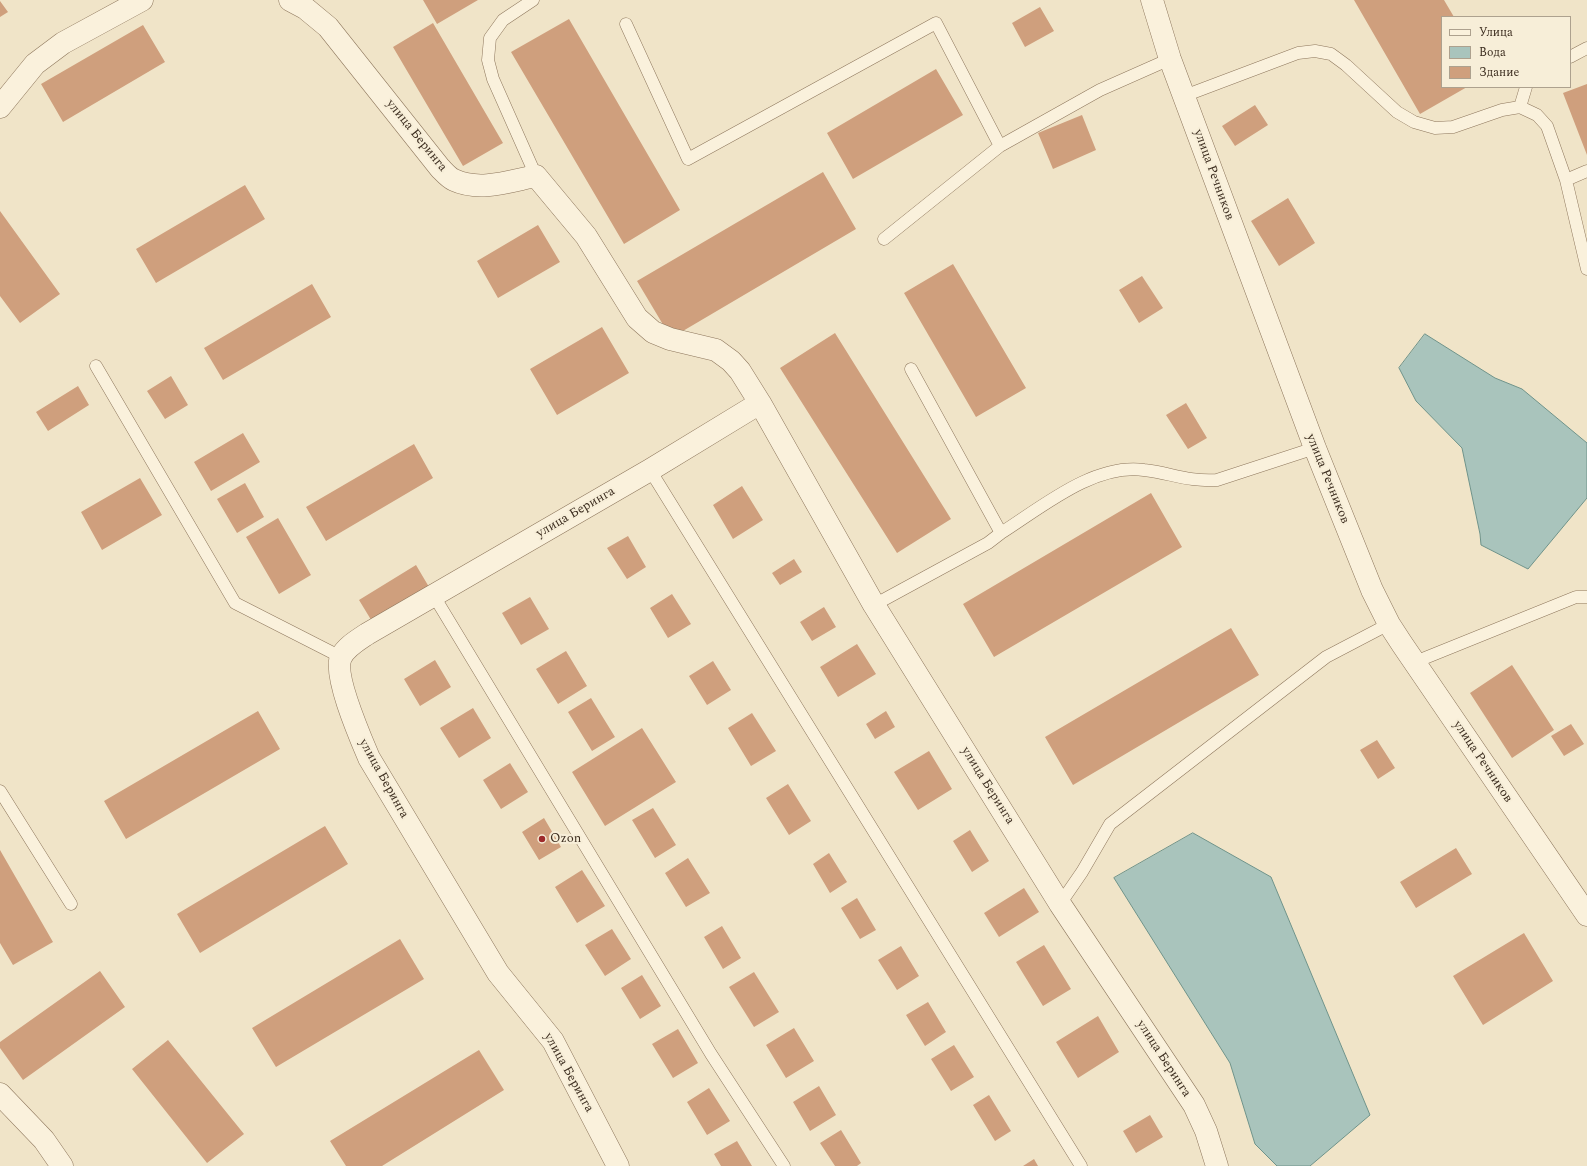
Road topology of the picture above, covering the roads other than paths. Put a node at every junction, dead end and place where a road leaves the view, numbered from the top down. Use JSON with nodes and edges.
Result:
{"nodes":[{"id":1,"x":142,"y":0,"type":"edge"},
{"id":2,"x":290,"y":0,"type":"edge"},
{"id":3,"x":533,"y":0,"type":"edge"},
{"id":4,"x":1152,"y":0,"type":"edge"},
{"id":5,"x":626,"y":24,"type":"dead end"},
{"id":6,"x":1587,"y":48,"type":"edge"},
{"id":7,"x":1571,"y":56,"type":"edge"},
{"id":8,"x":1170,"y":59,"type":"junction"},
{"id":9,"x":1526,"y":88,"type":"edge"},
{"id":10,"x":1184,"y":96,"type":"junction"},
{"id":11,"x":0,"y":107,"type":"edge"},
{"id":12,"x":1520,"y":108,"type":"junction"},
{"id":13,"x":1000,"y":146,"type":"junction"},
{"id":14,"x":1587,"y":171,"type":"edge"},
{"id":15,"x":536,"y":176,"type":"junction"},
{"id":16,"x":1566,"y":180,"type":"junction"},
{"id":17,"x":884,"y":239,"type":"dead end"},
{"id":18,"x":1587,"y":269,"type":"edge"},
{"id":19,"x":96,"y":366,"type":"dead end"},
{"id":20,"x":911,"y":369,"type":"dead end"},
{"id":21,"x":760,"y":403,"type":"junction"},
{"id":22,"x":1315,"y":448,"type":"junction"},
{"id":23,"x":650,"y":470,"type":"junction"},
{"id":24,"x":1002,"y":533,"type":"junction"},
{"id":25,"x":434,"y":596,"type":"junction"},
{"id":26,"x":1587,"y":597,"type":"edge"},
{"id":27,"x":874,"y":604,"type":"junction"},
{"id":28,"x":1389,"y":624,"type":"junction"},
{"id":29,"x":341,"y":657,"type":"junction"},
{"id":30,"x":1415,"y":662,"type":"junction"},
{"id":31,"x":0,"y":791,"type":"edge"},
{"id":32,"x":71,"y":904,"type":"dead end"},
{"id":33,"x":1060,"y":904,"type":"junction"},
{"id":34,"x":1587,"y":915,"type":"edge"},
{"id":35,"x":0,"y":1094,"type":"edge"},
{"id":36,"x":62,"y":1166,"type":"edge"},
{"id":37,"x":618,"y":1166,"type":"edge"},
{"id":38,"x":784,"y":1166,"type":"edge"},
{"id":39,"x":1080,"y":1166,"type":"edge"},
{"id":40,"x":1217,"y":1166,"type":"edge"}],
"edges":[{"from":1,"to":11,"type":"street"},
{"from":2,"to":15,"type":"street","name":"улица Беринга"},
{"from":3,"to":15,"type":"lane"},
{"from":4,"to":8,"type":"street","name":"улица Речников"},
{"from":5,"to":13,"type":"lane"},
{"from":6,"to":7,"type":"lane"},
{"from":8,"to":10,"type":"street","name":"улица Речников"},
{"from":8,"to":13,"type":"lane"},
{"from":9,"to":12,"type":"lane"},
{"from":10,"to":12,"type":"lane"},
{"from":10,"to":22,"type":"street","name":"улица Речников"},
{"from":12,"to":16,"type":"lane"},
{"from":13,"to":17,"type":"lane"},
{"from":14,"to":16,"type":"lane"},
{"from":15,"to":21,"type":"street","name":"улица Беринга"},
{"from":16,"to":18,"type":"lane"},
{"from":19,"to":29,"type":"lane"},
{"from":20,"to":24,"type":"lane"},
{"from":21,"to":23,"type":"street","name":"улица Беринга"},
{"from":21,"to":27,"type":"street","name":"улица Беринга"},
{"from":22,"to":24,"type":"lane"},
{"from":22,"to":28,"type":"street","name":"улица Речников"},
{"from":23,"to":25,"type":"street","name":"улица Беринга"},
{"from":23,"to":39,"type":"lane"},
{"from":24,"to":27,"type":"lane"},
{"from":25,"to":29,"type":"street","name":"улица Беринга"},
{"from":25,"to":38,"type":"lane"},
{"from":26,"to":30,"type":"lane"},
{"from":27,"to":33,"type":"street","name":"улица Беринга"},
{"from":28,"to":30,"type":"street","name":"улица Речников"},
{"from":28,"to":33,"type":"lane"},
{"from":29,"to":37,"type":"street","name":"улица Беринга"},
{"from":30,"to":34,"type":"street","name":"улица Речников"},
{"from":31,"to":32,"type":"lane"},
{"from":33,"to":40,"type":"street","name":"улица Беринга"},
{"from":35,"to":36,"type":"street"}]}
